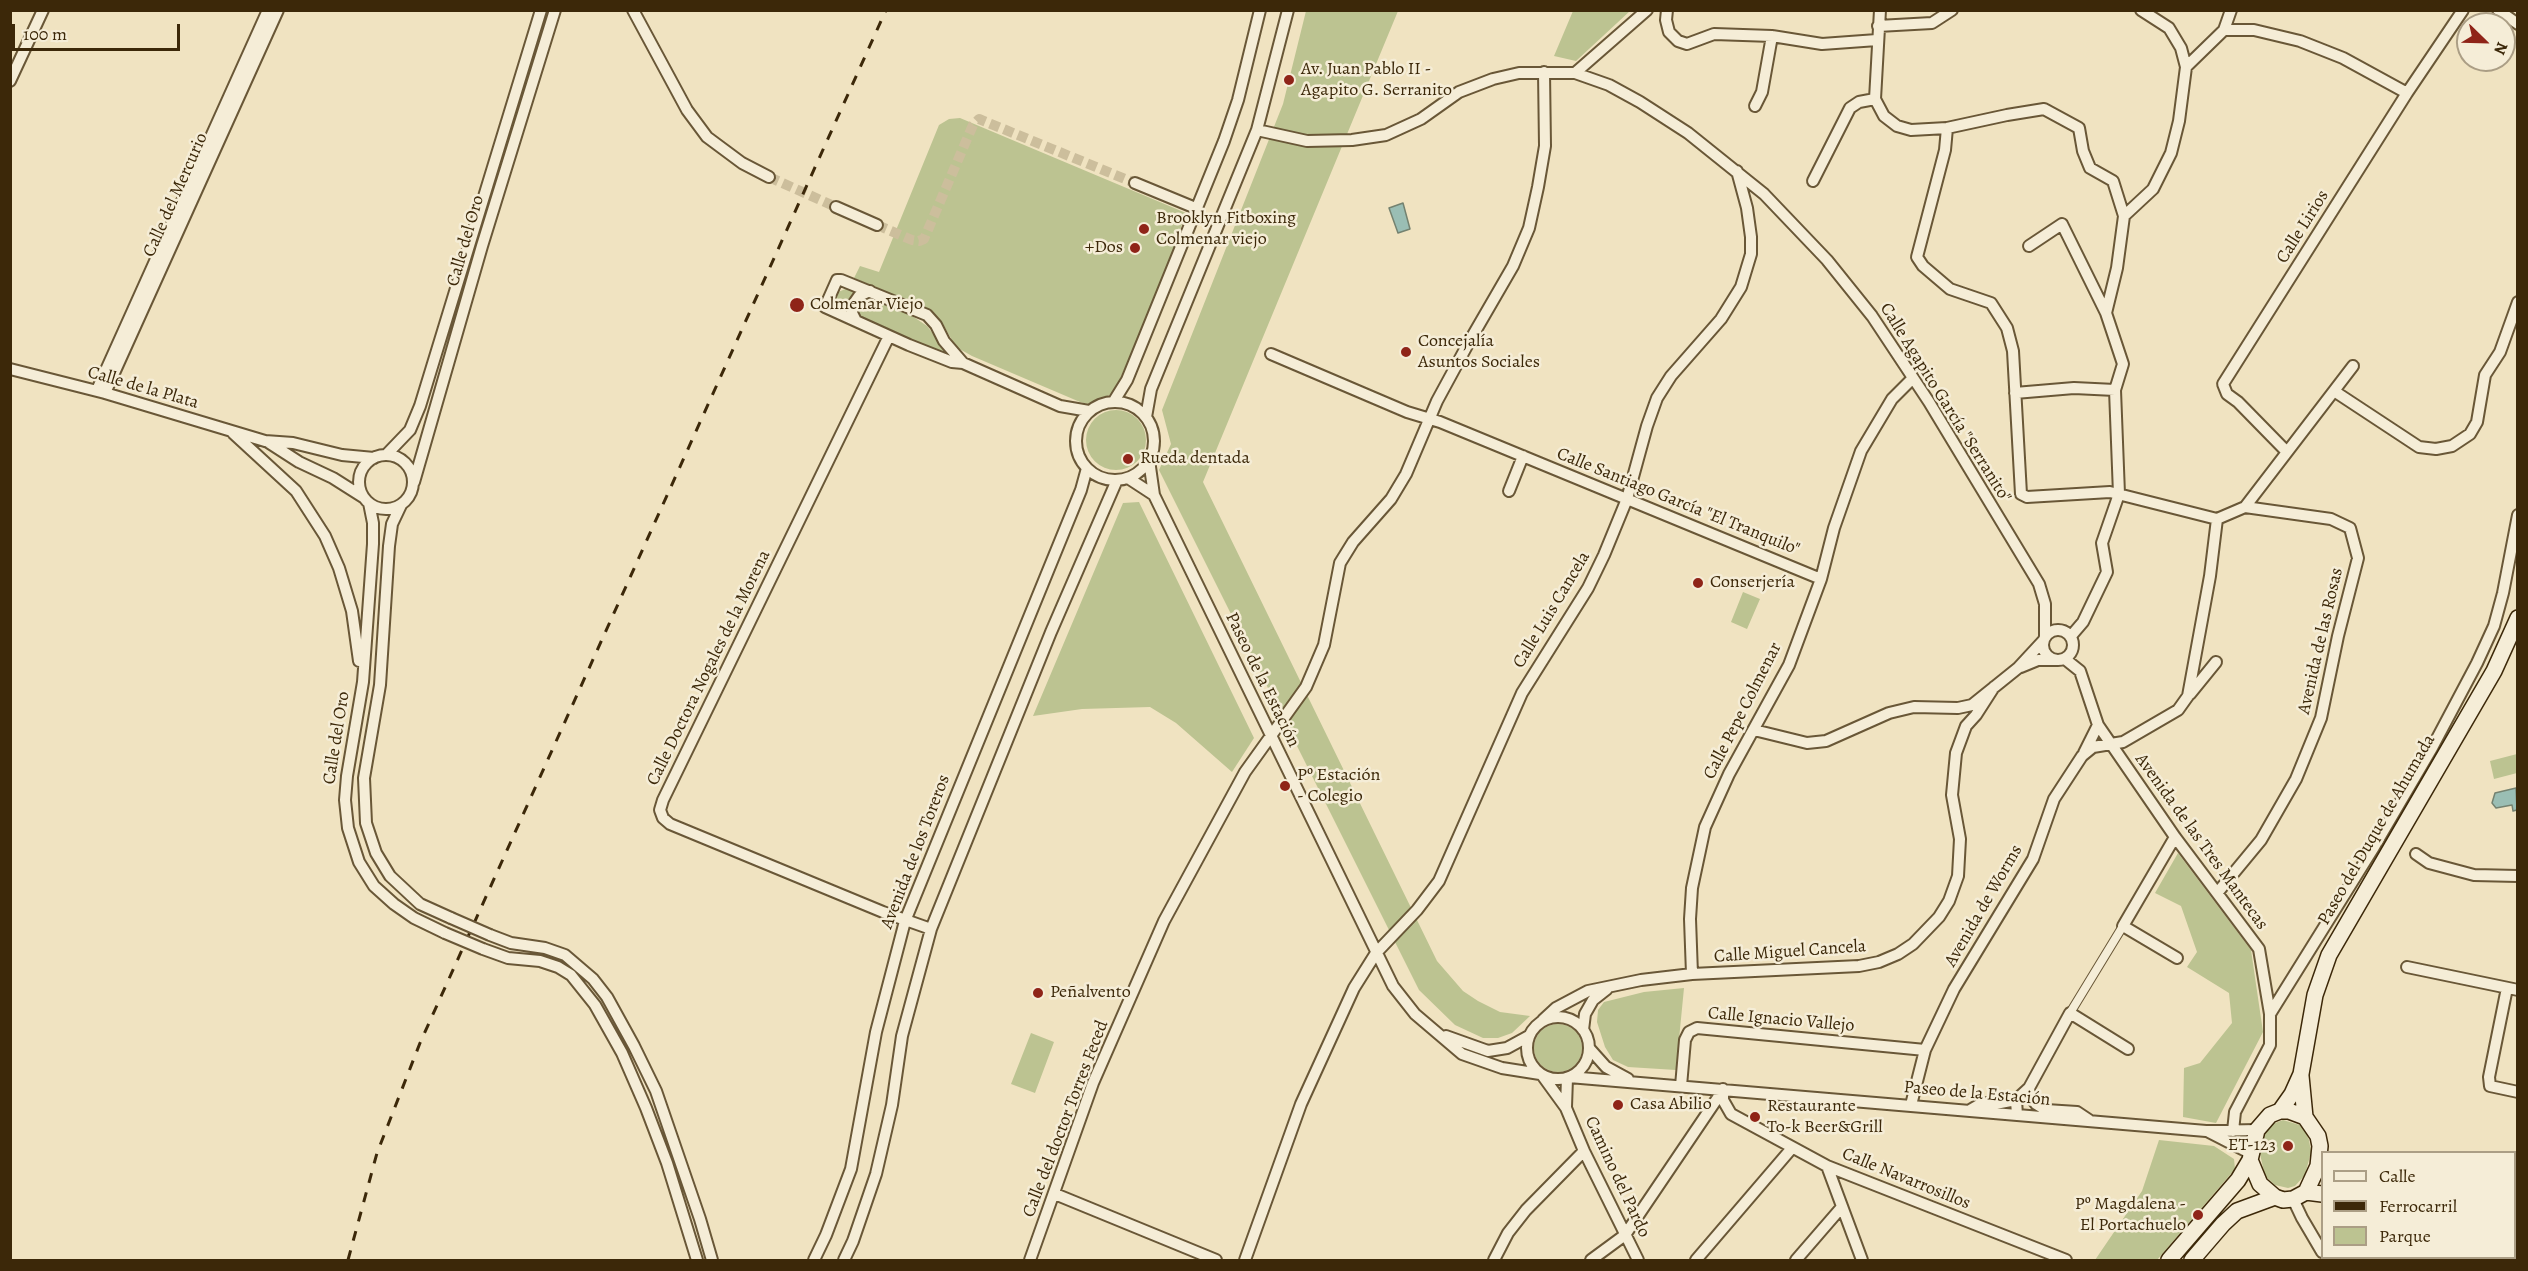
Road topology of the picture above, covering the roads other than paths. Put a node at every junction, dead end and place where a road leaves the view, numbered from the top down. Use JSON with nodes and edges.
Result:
{"nodes":[{"id":1,"x":43,"y":10,"type":"edge"},
{"id":2,"x":268,"y":10,"type":"edge"},
{"id":3,"x":278,"y":10,"type":"edge"},
{"id":4,"x":541,"y":10,"type":"edge"},
{"id":5,"x":555,"y":10,"type":"edge"},
{"id":6,"x":633,"y":10,"type":"edge"},
{"id":7,"x":1260,"y":10,"type":"edge"},
{"id":8,"x":1288,"y":10,"type":"edge"},
{"id":9,"x":1647,"y":10,"type":"edge"},
{"id":10,"x":1667,"y":10,"type":"edge"},
{"id":11,"x":1880,"y":10,"type":"edge"},
{"id":12,"x":1952,"y":10,"type":"edge"},
{"id":13,"x":2141,"y":10,"type":"edge"},
{"id":14,"x":2231,"y":10,"type":"edge"},
{"id":15,"x":2463,"y":10,"type":"edge"},
{"id":16,"x":2498,"y":10,"type":"edge"},
{"id":17,"x":2517,"y":24,"type":"edge"},
{"id":18,"x":1878,"y":26,"type":"junction"},
{"id":19,"x":2224,"y":30,"type":"junction"},
{"id":20,"x":1772,"y":36,"type":"junction"},
{"id":21,"x":1877,"y":40,"type":"junction"},
{"id":22,"x":1596,"y":55,"type":"junction"},
{"id":23,"x":2186,"y":68,"type":"junction"},
{"id":24,"x":1544,"y":72,"type":"junction"},
{"id":25,"x":1575,"y":73,"type":"junction"},
{"id":26,"x":10,"y":81,"type":"edge"},
{"id":27,"x":1598,"y":81,"type":"junction"},
{"id":28,"x":2407,"y":93,"type":"junction"},
{"id":29,"x":1875,"y":99,"type":"junction"},
{"id":30,"x":1755,"y":106,"type":"dead end"},
{"id":31,"x":1947,"y":128,"type":"junction"},
{"id":32,"x":1257,"y":130,"type":"junction"},
{"id":33,"x":1737,"y":171,"type":"junction"},
{"id":34,"x":769,"y":177,"type":"tunnel mouth"},
{"id":35,"x":1813,"y":181,"type":"dead end"},
{"id":36,"x":1135,"y":183,"type":"tunnel mouth"},
{"id":37,"x":1764,"y":194,"type":"junction"},
{"id":38,"x":836,"y":207,"type":"tunnel mouth"},
{"id":39,"x":1748,"y":208,"type":"junction"},
{"id":40,"x":1198,"y":209,"type":"junction"},
{"id":41,"x":2124,"y":216,"type":"junction"},
{"id":42,"x":877,"y":225,"type":"tunnel mouth"},
{"id":43,"x":2029,"y":246,"type":"dead end"},
{"id":44,"x":870,"y":291,"type":"junction"},
{"id":45,"x":2517,"y":302,"type":"edge"},
{"id":46,"x":2106,"y":313,"type":"junction"},
{"id":47,"x":856,"y":321,"type":"junction"},
{"id":48,"x":889,"y":336,"type":"junction"},
{"id":49,"x":1271,"y":354,"type":"dead end"},
{"id":50,"x":963,"y":363,"type":"junction"},
{"id":51,"x":2353,"y":366,"type":"dead end"},
{"id":52,"x":10,"y":369,"type":"edge"},
{"id":53,"x":1913,"y":378,"type":"junction"},
{"id":54,"x":2115,"y":390,"type":"junction"},
{"id":55,"x":2334,"y":391,"type":"junction"},
{"id":56,"x":101,"y":392,"type":"junction"},
{"id":57,"x":2015,"y":393,"type":"junction"},
{"id":58,"x":1114,"y":401,"type":"junction"},
{"id":59,"x":1060,"y":406,"type":"junction"},
{"id":60,"x":1089,"y":411,"type":"junction"},
{"id":61,"x":1146,"y":417,"type":"junction"},
{"id":62,"x":1430,"y":419,"type":"junction"},
{"id":63,"x":1079,"y":426,"type":"junction"},
{"id":64,"x":231,"y":431,"type":"junction"},
{"id":65,"x":265,"y":441,"type":"junction"},
{"id":66,"x":2286,"y":451,"type":"junction"},
{"id":67,"x":380,"y":456,"type":"junction"},
{"id":68,"x":1523,"y":456,"type":"junction"},
{"id":69,"x":1149,"y":460,"type":"junction"},
{"id":70,"x":1087,"y":468,"type":"junction"},
{"id":71,"x":1123,"y":479,"type":"junction"},
{"id":72,"x":414,"y":482,"type":"junction"},
{"id":73,"x":1509,"y":491,"type":"dead end"},
{"id":74,"x":2119,"y":494,"type":"junction"},
{"id":75,"x":1154,"y":495,"type":"junction"},
{"id":76,"x":1627,"y":499,"type":"junction"},
{"id":77,"x":366,"y":500,"type":"junction"},
{"id":78,"x":401,"y":505,"type":"junction"},
{"id":79,"x":2245,"y":507,"type":"junction"},
{"id":80,"x":2517,"y":515,"type":"edge"},
{"id":81,"x":2217,"y":519,"type":"junction"},
{"id":82,"x":1821,"y":579,"type":"junction"},
{"id":83,"x":2045,"y":604,"type":"junction"},
{"id":84,"x":2517,"y":618,"type":"edge"},
{"id":85,"x":2067,"y":633,"type":"junction"},
{"id":86,"x":2044,"y":639,"type":"junction"},
{"id":87,"x":2060,"y":659,"type":"junction"},
{"id":88,"x":2216,"y":662,"type":"dead end"},
{"id":89,"x":2018,"y":668,"type":"junction"},
{"id":90,"x":363,"y":682,"type":"junction"},
{"id":91,"x":1994,"y":687,"type":"junction"},
{"id":92,"x":2188,"y":696,"type":"junction"},
{"id":93,"x":1958,"y":708,"type":"junction"},
{"id":94,"x":2098,"y":725,"type":"junction"},
{"id":95,"x":1966,"y":726,"type":"junction"},
{"id":96,"x":1754,"y":730,"type":"junction"},
{"id":97,"x":1272,"y":737,"type":"junction"},
{"id":98,"x":2110,"y":745,"type":"junction"},
{"id":99,"x":2082,"y":756,"type":"junction"},
{"id":100,"x":2175,"y":837,"type":"junction"},
{"id":101,"x":2416,"y":854,"type":"dead end"},
{"id":102,"x":2517,"y":876,"type":"edge"},
{"id":103,"x":2218,"y":892,"type":"junction"},
{"id":104,"x":905,"y":921,"type":"junction"},
{"id":105,"x":2123,"y":926,"type":"junction"},
{"id":106,"x":932,"y":929,"type":"junction"},
{"id":107,"x":1376,"y":953,"type":"junction"},
{"id":108,"x":2177,"y":958,"type":"dead end"},
{"id":109,"x":2407,"y":967,"type":"dead end"},
{"id":110,"x":1692,"y":974,"type":"junction"},
{"id":111,"x":1609,"y":987,"type":"junction"},
{"id":112,"x":2512,"y":989,"type":"edge"},
{"id":113,"x":2070,"y":1013,"type":"junction"},
{"id":114,"x":2270,"y":1014,"type":"junction"},
{"id":115,"x":1543,"y":1020,"type":"junction"},
{"id":116,"x":1583,"y":1030,"type":"junction"},
{"id":117,"x":1434,"y":1032,"type":"junction"},
{"id":118,"x":1529,"y":1036,"type":"junction"},
{"id":119,"x":1589,"y":1048,"type":"junction"},
{"id":120,"x":2128,"y":1049,"type":"dead end"},
{"id":121,"x":1925,"y":1050,"type":"junction"},
{"id":122,"x":2301,"y":1074,"type":"junction"},
{"id":123,"x":1541,"y":1075,"type":"junction"},
{"id":124,"x":1568,"y":1078,"type":"junction"},
{"id":125,"x":1637,"y":1082,"type":"junction"},
{"id":126,"x":1681,"y":1086,"type":"junction"},
{"id":127,"x":1723,"y":1089,"type":"junction"},
{"id":128,"x":2029,"y":1092,"type":"junction"},
{"id":129,"x":2517,"y":1092,"type":"edge"},
{"id":130,"x":2016,"y":1100,"type":"junction"},
{"id":131,"x":1911,"y":1105,"type":"junction"},
{"id":132,"x":1566,"y":1108,"type":"junction"},
{"id":133,"x":1970,"y":1110,"type":"junction"},
{"id":134,"x":2280,"y":1111,"type":"junction"},
{"id":135,"x":2017,"y":1115,"type":"junction"},
{"id":136,"x":2305,"y":1118,"type":"junction"},
{"id":137,"x":2090,"y":1121,"type":"junction"},
{"id":138,"x":2257,"y":1130,"type":"junction"},
{"id":139,"x":2206,"y":1131,"type":"junction"},
{"id":140,"x":2233,"y":1131,"type":"junction"},
{"id":141,"x":1792,"y":1148,"type":"junction"},
{"id":142,"x":2323,"y":1149,"type":"edge"},
{"id":143,"x":1584,"y":1151,"type":"junction"},
{"id":144,"x":2250,"y":1156,"type":"junction"},
{"id":145,"x":2321,"y":1156,"type":"edge"},
{"id":146,"x":1827,"y":1166,"type":"junction"},
{"id":147,"x":1055,"y":1194,"type":"junction"},
{"id":148,"x":2321,"y":1194,"type":"edge"},
{"id":149,"x":2300,"y":1195,"type":"junction"},
{"id":150,"x":2275,"y":1197,"type":"junction"},
{"id":151,"x":1841,"y":1208,"type":"junction"},
{"id":152,"x":1625,"y":1234,"type":"junction"},
{"id":153,"x":2321,"y":1250,"type":"edge"},
{"id":154,"x":697,"y":1260,"type":"edge"},
{"id":155,"x":712,"y":1260,"type":"edge"},
{"id":156,"x":814,"y":1260,"type":"edge"},
{"id":157,"x":844,"y":1260,"type":"edge"},
{"id":158,"x":1030,"y":1260,"type":"edge"},
{"id":159,"x":1216,"y":1260,"type":"edge"},
{"id":160,"x":1245,"y":1260,"type":"edge"},
{"id":161,"x":1494,"y":1260,"type":"edge"},
{"id":162,"x":1591,"y":1260,"type":"edge"},
{"id":163,"x":1638,"y":1260,"type":"edge"},
{"id":164,"x":1696,"y":1260,"type":"edge"},
{"id":165,"x":1796,"y":1260,"type":"edge"},
{"id":166,"x":1862,"y":1260,"type":"edge"},
{"id":167,"x":2066,"y":1260,"type":"edge"},
{"id":168,"x":2169,"y":1260,"type":"edge"},
{"id":169,"x":2192,"y":1260,"type":"edge"}],
"edges":[{"from":1,"to":26,"type":"street"},
{"from":2,"to":56,"type":"street","name":"Calle del Mercurio"},
{"from":3,"to":56,"type":"street","name":"Calle del Mercurio"},
{"from":4,"to":67,"type":"street","name":"Calle del Oro"},
{"from":5,"to":72,"type":"street","name":"Calle del Oro"},
{"from":6,"to":34,"type":"street"},
{"from":7,"to":40,"type":"street"},
{"from":8,"to":32,"type":"street"},
{"from":9,"to":22,"type":"street"},
{"from":10,"to":20,"type":"street"},
{"from":11,"to":18,"type":"street"},
{"from":12,"to":18,"type":"street"},
{"from":13,"to":23,"type":"street"},
{"from":14,"to":19,"type":"street"},
{"from":15,"to":28,"type":"street","name":"Calle Lirios"},
{"from":16,"to":17,"type":"street"},
{"from":18,"to":21,"type":"street"},
{"from":19,"to":23,"type":"street"},
{"from":19,"to":28,"type":"street"},
{"from":20,"to":21,"type":"street"},
{"from":20,"to":30,"type":"street"},
{"from":21,"to":29,"type":"street"},
{"from":22,"to":25,"type":"street"},
{"from":22,"to":27,"type":"street"},
{"from":23,"to":41,"type":"street"},
{"from":24,"to":25,"type":"street","name":"Calle Agapito García \"Serranito\""},
{"from":24,"to":32,"type":"street","name":"Calle Agapito García \"Serranito\""},
{"from":24,"to":62,"type":"street","name":"Calle del doctor Torres Feced"},
{"from":25,"to":27,"type":"street","name":"Calle Agapito García \"Serranito\""},
{"from":27,"to":33,"type":"street","name":"Calle Agapito García \"Serranito\""},
{"from":28,"to":66,"type":"street","name":"Calle Lirios"},
{"from":29,"to":31,"type":"street"},
{"from":29,"to":35,"type":"street"},
{"from":31,"to":41,"type":"street"},
{"from":31,"to":57,"type":"street"},
{"from":32,"to":61,"type":"street"},
{"from":33,"to":37,"type":"street","name":"Calle Agapito García \"Serranito\""},
{"from":33,"to":39,"type":"street","name":"Calle Luis Cancela"},
{"from":36,"to":40,"type":"street"},
{"from":37,"to":39,"type":"street"},
{"from":37,"to":53,"type":"street","name":"Calle Agapito García \"Serranito\""},
{"from":38,"to":42,"type":"street"},
{"from":39,"to":76,"type":"street","name":"Calle Luis Cancela"},
{"from":40,"to":58,"type":"street"},
{"from":41,"to":46,"type":"street"},
{"from":43,"to":46,"type":"street"},
{"from":44,"to":47,"type":"street"},
{"from":44,"to":47,"type":"street"},
{"from":44,"to":50,"type":"street"},
{"from":45,"to":55,"type":"street"},
{"from":46,"to":54,"type":"street"},
{"from":47,"to":48,"type":"street"},
{"from":48,"to":50,"type":"street"},
{"from":48,"to":104,"type":"street","name":"Calle Doctora Nogales de la Morena"},
{"from":49,"to":62,"type":"street","name":"Calle Santiago García \"El Tranquilo\""},
{"from":50,"to":59,"type":"street"},
{"from":51,"to":55,"type":"street"},
{"from":52,"to":56,"type":"street","name":"Calle de la Plata"},
{"from":53,"to":82,"type":"street","name":"Calle Pepe Colmenar"},
{"from":53,"to":83,"type":"street","name":"Calle Agapito García \"Serranito\""},
{"from":54,"to":57,"type":"street"},
{"from":54,"to":74,"type":"street"},
{"from":55,"to":66,"type":"street"},
{"from":56,"to":64,"type":"street","name":"Calle de la Plata"},
{"from":57,"to":74,"type":"street"},
{"from":58,"to":60,"type":"street"},
{"from":58,"to":61,"type":"street"},
{"from":59,"to":60,"type":"street"},
{"from":59,"to":63,"type":"street"},
{"from":60,"to":63,"type":"street"},
{"from":61,"to":69,"type":"street"},
{"from":62,"to":68,"type":"street","name":"Calle Santiago García \"El Tranquilo\""},
{"from":62,"to":97,"type":"street","name":"Calle del doctor Torres Feced"},
{"from":63,"to":70,"type":"street"},
{"from":64,"to":65,"type":"street","name":"Calle de la Plata"},
{"from":64,"to":90,"type":"street"},
{"from":65,"to":67,"type":"street","name":"Calle de la Plata"},
{"from":65,"to":77,"type":"street","name":"Calle de la Plata"},
{"from":66,"to":79,"type":"street"},
{"from":67,"to":72,"type":"street"},
{"from":67,"to":77,"type":"street"},
{"from":68,"to":73,"type":"street"},
{"from":68,"to":76,"type":"street","name":"Calle Santiago García \"El Tranquilo\""},
{"from":69,"to":71,"type":"street"},
{"from":69,"to":75,"type":"street","name":"Paseo de la Estación"},
{"from":70,"to":71,"type":"street"},
{"from":70,"to":104,"type":"street","name":"Avenida de los Toreros"},
{"from":71,"to":75,"type":"street"},
{"from":71,"to":106,"type":"street"},
{"from":72,"to":78,"type":"street"},
{"from":74,"to":81,"type":"street"},
{"from":74,"to":85,"type":"street"},
{"from":75,"to":97,"type":"street","name":"Paseo de la Estación"},
{"from":76,"to":82,"type":"street","name":"Calle Santiago García \"El Tranquilo\""},
{"from":76,"to":107,"type":"street","name":"Calle Luis Cancela"},
{"from":77,"to":78,"type":"street"},
{"from":77,"to":90,"type":"street","name":"Calle del Oro"},
{"from":78,"to":155,"type":"street","name":"Calle del Oro","bridge":true},
{"from":79,"to":81,"type":"street"},
{"from":79,"to":103,"type":"street","name":"Avenida de las Rosas"},
{"from":80,"to":114,"type":"street"},
{"from":81,"to":92,"type":"street"},
{"from":82,"to":96,"type":"street","name":"Calle Pepe Colmenar"},
{"from":83,"to":85,"type":"street","name":"Calle Agapito García \"Serranito\""},
{"from":83,"to":86,"type":"street","name":"Calle Agapito García \"Serranito\""},
{"from":84,"to":122,"type":"main road","name":"Paseo del Duque de Ahumada"},
{"from":85,"to":86,"type":"street"},
{"from":85,"to":87,"type":"street"},
{"from":86,"to":87,"type":"street"},
{"from":86,"to":89,"type":"street","name":"Calle Miguel Cancela"},
{"from":87,"to":89,"type":"street","name":"Calle Miguel Cancela"},
{"from":87,"to":94,"type":"street","name":"Avenida de las Tres Mantecas"},
{"from":88,"to":92,"type":"street"},
{"from":89,"to":91,"type":"street","name":"Calle Miguel Cancela"},
{"from":90,"to":154,"type":"street","name":"Calle del Oro","bridge":true},
{"from":91,"to":93,"type":"street","name":"Calle Miguel Cancela"},
{"from":91,"to":95,"type":"street","name":"Calle Miguel Cancela"},
{"from":92,"to":98,"type":"street"},
{"from":93,"to":95,"type":"street"},
{"from":93,"to":96,"type":"street"},
{"from":94,"to":98,"type":"street","name":"Avenida de las Tres Mantecas"},
{"from":94,"to":99,"type":"street","name":"Avenida de Worms"},
{"from":95,"to":110,"type":"street","name":"Calle Miguel Cancela"},
{"from":96,"to":110,"type":"street","name":"Calle Pepe Colmenar"},
{"from":97,"to":107,"type":"street","name":"Paseo de la Estación"},
{"from":97,"to":147,"type":"street","name":"Calle del doctor Torres Feced"},
{"from":98,"to":99,"type":"street"},
{"from":98,"to":100,"type":"street","name":"Avenida de las Tres Mantecas"},
{"from":99,"to":121,"type":"street","name":"Avenida de Worms"},
{"from":100,"to":103,"type":"street","name":"Avenida de las Tres Mantecas"},
{"from":100,"to":105,"type":"street"},
{"from":101,"to":102,"type":"street"},
{"from":103,"to":114,"type":"street","name":"Avenida de las Tres Mantecas"},
{"from":104,"to":106,"type":"street","name":"Calle Doctora Nogales de la Morena"},
{"from":104,"to":156,"type":"street","name":"Avenida de los Toreros"},
{"from":105,"to":108,"type":"street"},
{"from":105,"to":113,"type":"street"},
{"from":106,"to":157,"type":"street"},
{"from":107,"to":117,"type":"street","name":"Paseo de la Estación"},
{"from":107,"to":160,"type":"street"},
{"from":109,"to":112,"type":"street"},
{"from":110,"to":111,"type":"street","name":"Calle Miguel Cancela"},
{"from":111,"to":115,"type":"street","name":"Calle Miguel Cancela"},
{"from":111,"to":116,"type":"street"},
{"from":112,"to":129,"type":"street"},
{"from":113,"to":120,"type":"street"},
{"from":113,"to":128,"type":"street"},
{"from":114,"to":140,"type":"street","name":"Avenida de las Tres Mantecas"},
{"from":115,"to":116,"type":"street"},
{"from":115,"to":118,"type":"street"},
{"from":116,"to":119,"type":"street"},
{"from":117,"to":118,"type":"street","name":"Paseo de la Estación"},
{"from":117,"to":123,"type":"street","name":"Paseo de la Estación"},
{"from":118,"to":123,"type":"street"},
{"from":119,"to":124,"type":"street"},
{"from":119,"to":125,"type":"street","name":"Paseo de la Estación"},
{"from":121,"to":126,"type":"street","name":"Calle Ignacio Vallejo"},
{"from":121,"to":131,"type":"street","name":"Avenida de Worms"},
{"from":122,"to":134,"type":"main road","name":"Paseo del Duque de Ahumada"},
{"from":122,"to":136,"type":"main road","name":"Paseo del Duque de Ahumada"},
{"from":123,"to":124,"type":"street"},
{"from":123,"to":132,"type":"street","name":"Camino del Pardo"},
{"from":124,"to":125,"type":"street","name":"Paseo de la Estación"},
{"from":124,"to":132,"type":"street","name":"Camino del Pardo"},
{"from":125,"to":126,"type":"street","name":"Paseo de la Estación"},
{"from":126,"to":127,"type":"street","name":"Paseo de la Estación"},
{"from":127,"to":131,"type":"street","name":"Paseo de la Estación"},
{"from":127,"to":141,"type":"street","name":"Calle Navarrosillos"},
{"from":127,"to":152,"type":"street"},
{"from":128,"to":130,"type":"street"},
{"from":128,"to":135,"type":"street"},
{"from":128,"to":137,"type":"street"},
{"from":130,"to":133,"type":"street"},
{"from":130,"to":135,"type":"street"},
{"from":131,"to":133,"type":"street","name":"Paseo de la Estación"},
{"from":132,"to":143,"type":"street","name":"Camino del Pardo"},
{"from":133,"to":135,"type":"street","name":"Paseo de la Estación"},
{"from":134,"to":136,"type":"main road"},
{"from":134,"to":138,"type":"main road"},
{"from":135,"to":137,"type":"street","name":"Paseo de la Estación"},
{"from":136,"to":142,"type":"main road"},
{"from":137,"to":139,"type":"street","name":"Paseo de la Estación"},
{"from":138,"to":140,"type":"street","name":"Paseo de la Estación"},
{"from":138,"to":144,"type":"main road"},
{"from":139,"to":140,"type":"street","name":"Paseo de la Estación"},
{"from":139,"to":144,"type":"street","name":"Paseo de la Estación"},
{"from":141,"to":146,"type":"street","name":"Calle Navarrosillos"},
{"from":141,"to":164,"type":"street"},
{"from":143,"to":152,"type":"street","name":"Camino del Pardo"},
{"from":143,"to":161,"type":"street"},
{"from":144,"to":150,"type":"main road"},
{"from":144,"to":168,"type":"main road"},
{"from":145,"to":149,"type":"main road"},
{"from":146,"to":151,"type":"street"},
{"from":146,"to":167,"type":"street","name":"Calle Navarrosillos"},
{"from":147,"to":158,"type":"street","name":"Calle del doctor Torres Feced"},
{"from":147,"to":159,"type":"street"},
{"from":148,"to":149,"type":"main road"},
{"from":149,"to":150,"type":"main road"},
{"from":149,"to":153,"type":"street"},
{"from":150,"to":169,"type":"main road"},
{"from":151,"to":165,"type":"street"},
{"from":151,"to":166,"type":"street"},
{"from":152,"to":162,"type":"street"},
{"from":152,"to":163,"type":"street","name":"Camino del Pardo"}]}
